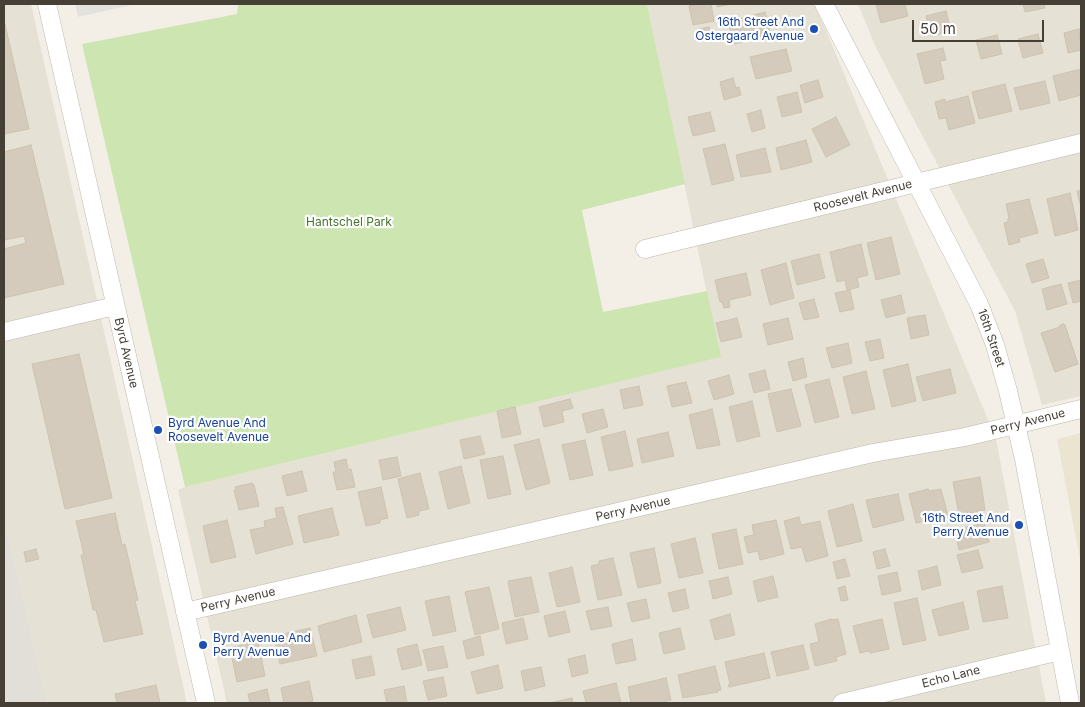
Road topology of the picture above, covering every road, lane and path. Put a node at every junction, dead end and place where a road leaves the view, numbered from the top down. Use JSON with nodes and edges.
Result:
{"nodes":[{"id":1,"x":46,"y":4,"type":"edge"},
{"id":2,"x":824,"y":4,"type":"edge"},
{"id":3,"x":1081,"y":143,"type":"edge"},
{"id":4,"x":917,"y":183,"type":"junction"},
{"id":5,"x":645,"y":249,"type":"dead end"},
{"id":6,"x":115,"y":306,"type":"junction"},
{"id":7,"x":4,"y":332,"type":"edge"},
{"id":8,"x":1081,"y":409,"type":"edge"},
{"id":9,"x":1016,"y":425,"type":"junction"},
{"id":10,"x":185,"y":612,"type":"junction"},
{"id":11,"x":1060,"y":651,"type":"junction"},
{"id":12,"x":206,"y":703,"type":"edge"},
{"id":13,"x":842,"y":703,"type":"edge"},
{"id":14,"x":1070,"y":703,"type":"edge"}],
"edges":[{"from":1,"to":6,"type":"street","name":"Byrd Avenue"},
{"from":2,"to":4,"type":"street","name":"16th Street"},
{"from":3,"to":4,"type":"street","name":"Roosevelt Avenue"},
{"from":4,"to":5,"type":"street","name":"Roosevelt Avenue"},
{"from":4,"to":9,"type":"street","name":"16th Street"},
{"from":6,"to":7,"type":"street"},
{"from":6,"to":10,"type":"street","name":"Byrd Avenue"},
{"from":8,"to":9,"type":"street","name":"Perry Avenue"},
{"from":9,"to":10,"type":"street","name":"Perry Avenue"},
{"from":9,"to":11,"type":"street","name":"16th Street"},
{"from":10,"to":12,"type":"street","name":"Byrd Avenue"},
{"from":11,"to":13,"type":"street","name":"Echo Lane"},
{"from":11,"to":14,"type":"street","name":"16th Street"}]}
